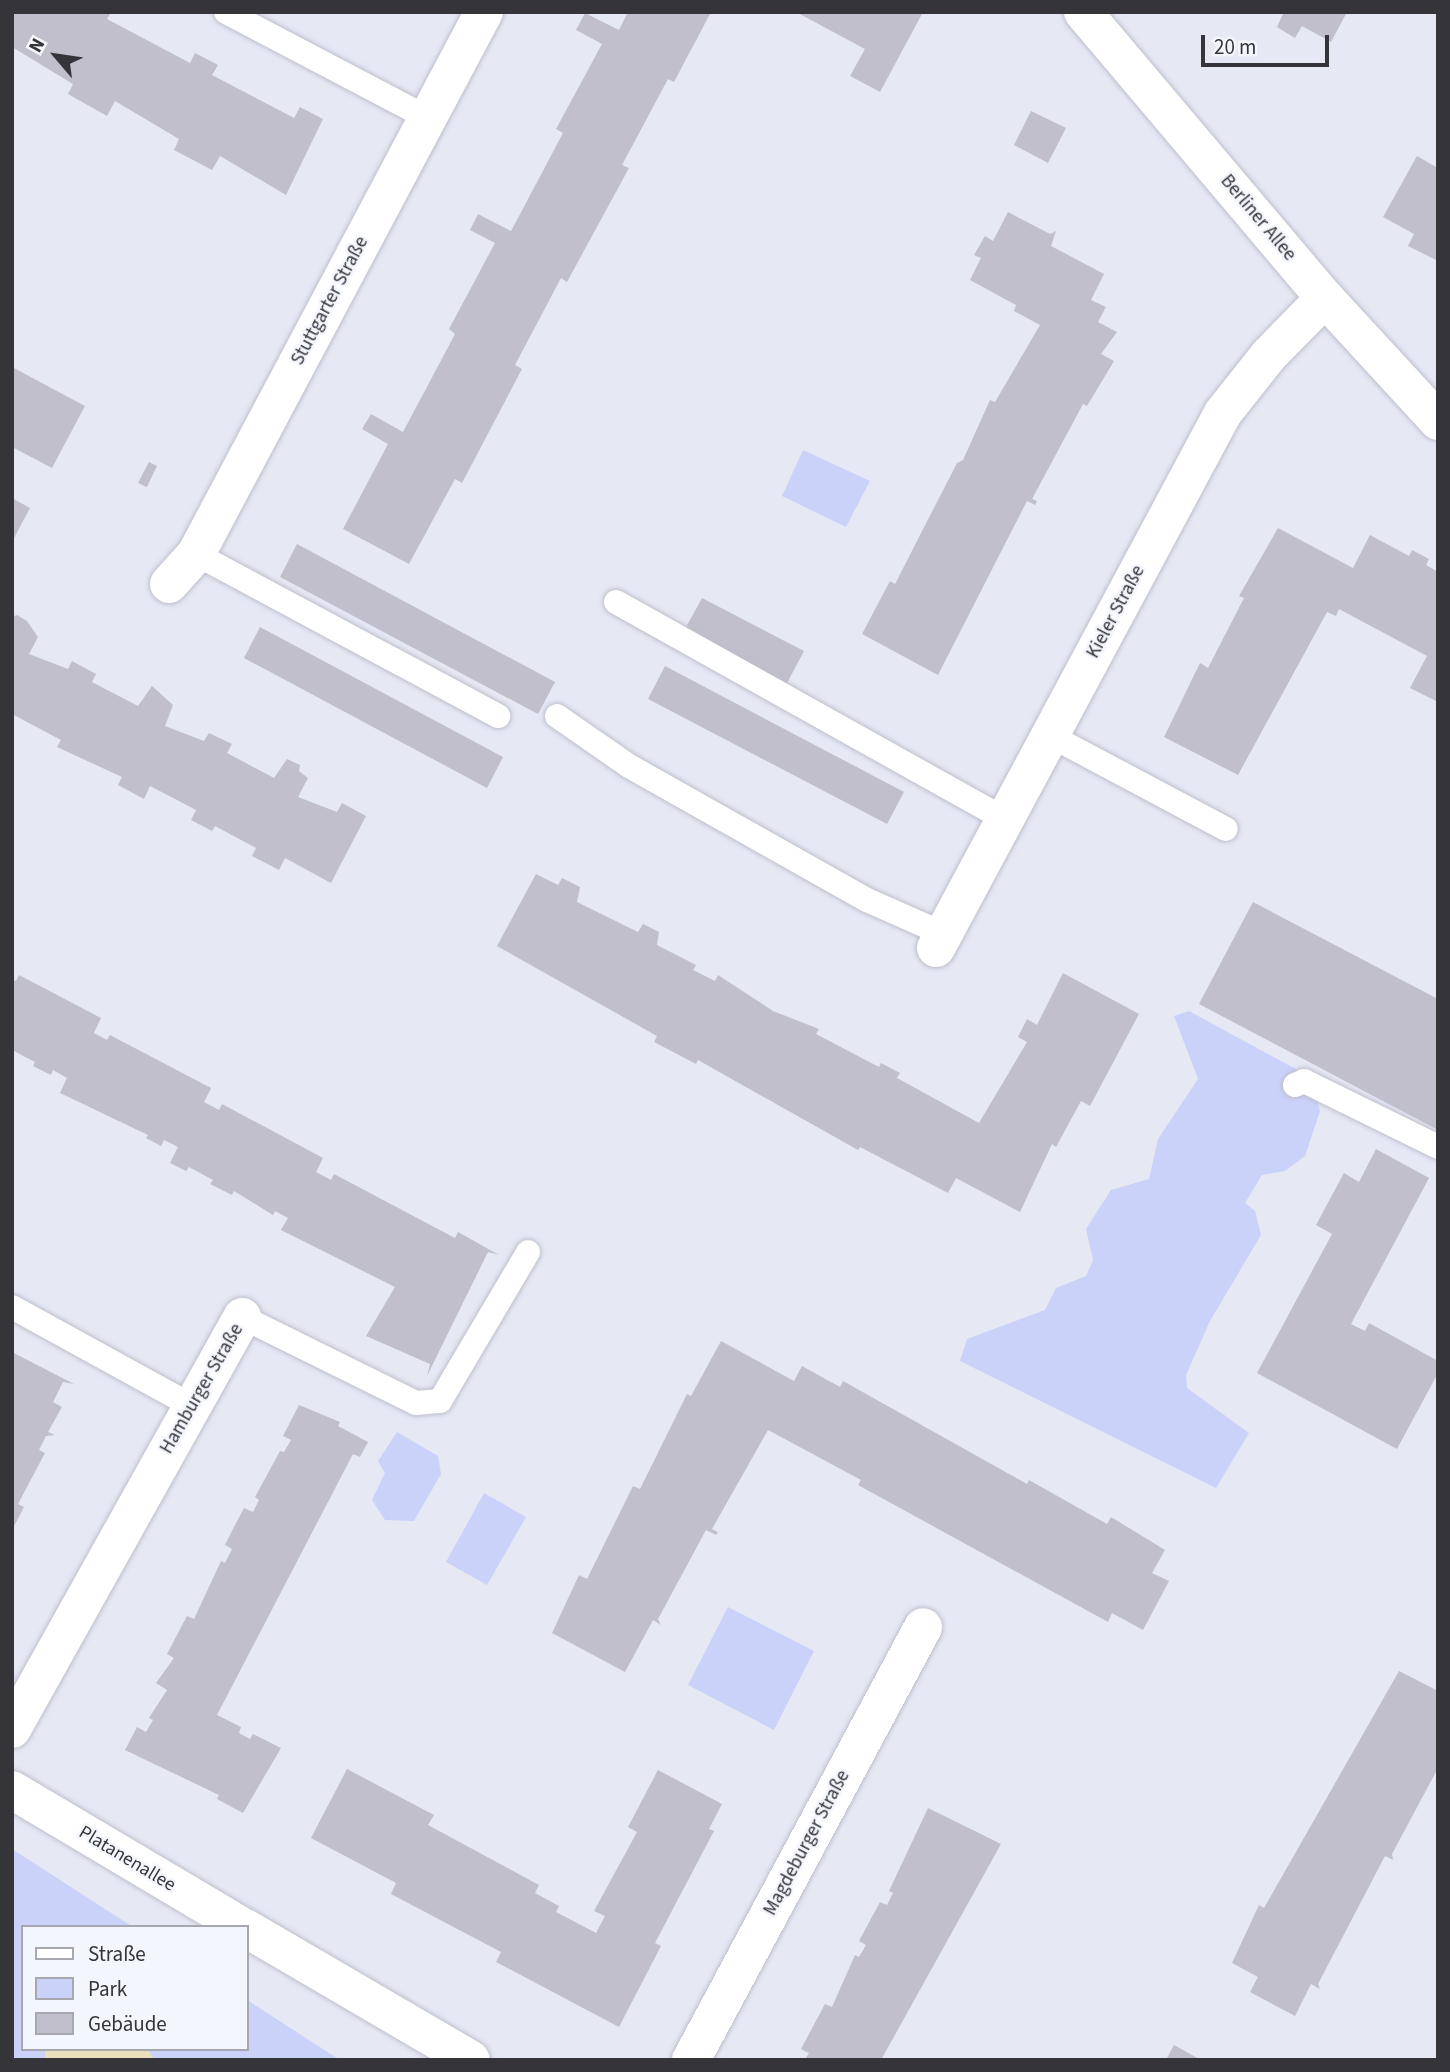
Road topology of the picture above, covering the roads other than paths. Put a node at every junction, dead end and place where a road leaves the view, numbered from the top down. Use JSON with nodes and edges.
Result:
{"nodes":[{"id":1,"x":226,"y":12,"type":"edge"},
{"id":2,"x":484,"y":12,"type":"edge"},
{"id":3,"x":1083,"y":12,"type":"edge"},
{"id":4,"x":428,"y":118,"type":"junction"},
{"id":5,"x":1325,"y":298,"type":"junction"},
{"id":6,"x":1438,"y":421,"type":"edge"},
{"id":7,"x":196,"y":554,"type":"junction"},
{"id":8,"x":169,"y":584,"type":"dead end"},
{"id":9,"x":616,"y":602,"type":"dead end"},
{"id":10,"x":498,"y":716,"type":"dead end"},
{"id":11,"x":557,"y":716,"type":"dead end"},
{"id":12,"x":1049,"y":735,"type":"junction"},
{"id":13,"x":1005,"y":819,"type":"junction"},
{"id":14,"x":1226,"y":829,"type":"dead end"},
{"id":15,"x":940,"y":941,"type":"joint"},
{"id":16,"x":1295,"y":1085,"type":"dead end"},
{"id":17,"x":1438,"y":1147,"type":"edge"},
{"id":18,"x":528,"y":1252,"type":"dead end"},
{"id":19,"x":12,"y":1307,"type":"edge"},
{"id":20,"x":242,"y":1317,"type":"joint"},
{"id":21,"x":192,"y":1406,"type":"junction"},
{"id":22,"x":923,"y":1627,"type":"dead end"},
{"id":23,"x":12,"y":1729,"type":"edge"},
{"id":24,"x":12,"y":1790,"type":"edge"},
{"id":25,"x":240,"y":1925,"type":"edge"},
{"id":26,"x":248,"y":1930,"type":"edge"},
{"id":27,"x":471,"y":2060,"type":"edge"},
{"id":28,"x":691,"y":2060,"type":"edge"}],
"edges":[{"from":1,"to":4,"type":"lane"},
{"from":2,"to":4,"type":"street","name":"Stuttgarter Straße"},
{"from":3,"to":5,"type":"street","name":"Berliner Allee"},
{"from":4,"to":7,"type":"street","name":"Stuttgarter Straße"},
{"from":5,"to":6,"type":"street","name":"Berliner Allee"},
{"from":5,"to":12,"type":"street","name":"Kieler Straße"},
{"from":7,"to":8,"type":"street","name":"Stuttgarter Straße"},
{"from":7,"to":10,"type":"lane"},
{"from":9,"to":13,"type":"lane"},
{"from":11,"to":15,"type":"lane"},
{"from":12,"to":13,"type":"street","name":"Kieler Straße"},
{"from":12,"to":14,"type":"lane"},
{"from":13,"to":15,"type":"street","name":"Kieler Straße"},
{"from":16,"to":17,"type":"lane"},
{"from":18,"to":20,"type":"lane","name":"Hamburger Straße"},
{"from":19,"to":21,"type":"lane"},
{"from":20,"to":21,"type":"street","name":"Hamburger Straße"},
{"from":21,"to":23,"type":"street","name":"Hamburger Straße"},
{"from":22,"to":28,"type":"street","name":"Magdeburger Straße"},
{"from":24,"to":25,"type":"street","name":"Platanenallee"},
{"from":26,"to":27,"type":"street","name":"Platanenallee"}]}
